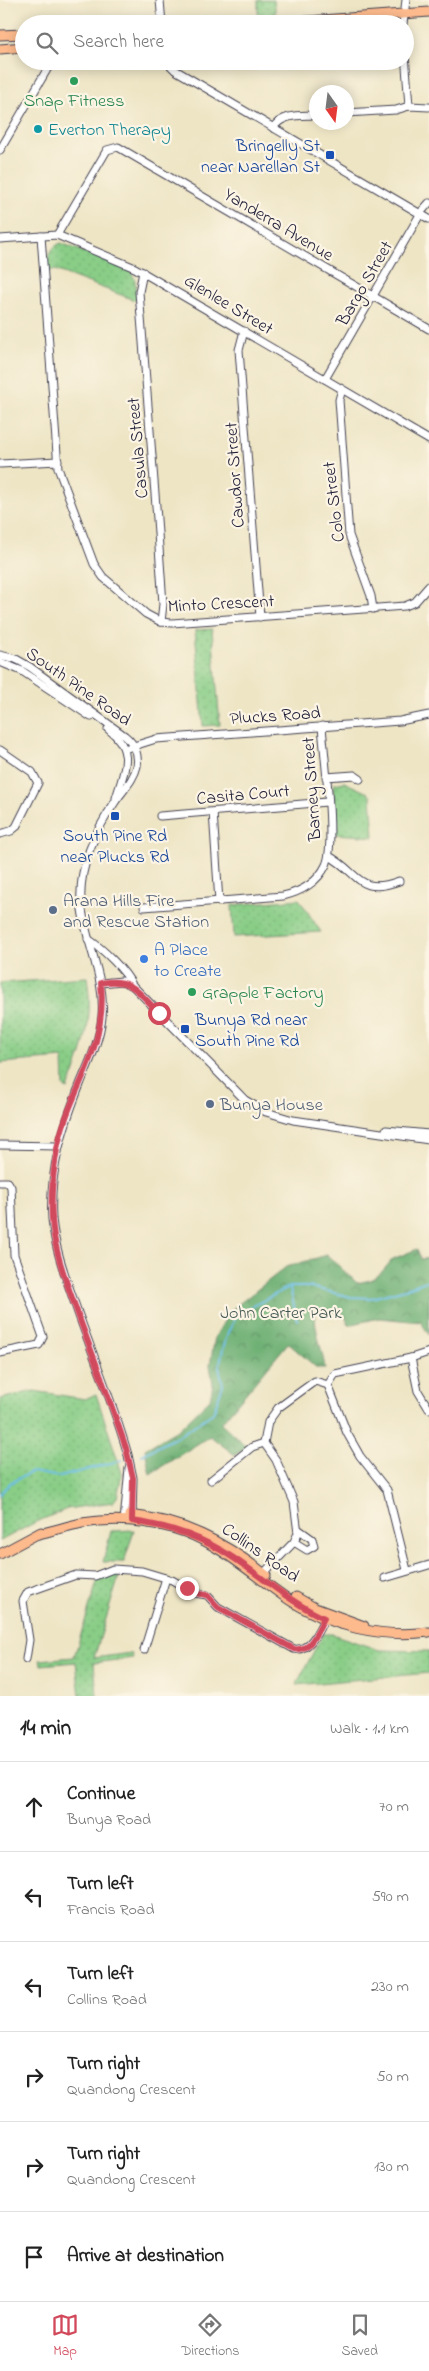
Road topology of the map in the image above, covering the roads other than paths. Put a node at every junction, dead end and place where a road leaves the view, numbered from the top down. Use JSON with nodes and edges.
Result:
{"nodes":[{"id":1,"x":160,"y":0,"type":"edge"},
{"id":2,"x":406,"y":0,"type":"edge"},
{"id":3,"x":429,"y":12,"type":"edge"},
{"id":4,"x":404,"y":13,"type":"junction"},
{"id":5,"x":161,"y":15,"type":"edge"},
{"id":6,"x":379,"y":15,"type":"edge"},
{"id":7,"x":15,"y":34,"type":"edge"},
{"id":8,"x":0,"y":35,"type":"edge"},
{"id":9,"x":15,"y":48,"type":"edge"},
{"id":10,"x":0,"y":49,"type":"edge"},
{"id":11,"x":47,"y":70,"type":"edge"},
{"id":12,"x":176,"y":70,"type":"edge"},
{"id":13,"x":406,"y":70,"type":"edge"},
{"id":14,"x":409,"y":106,"type":"junction"},
{"id":15,"x":429,"y":107,"type":"edge"},
{"id":16,"x":354,"y":113,"type":"edge"},
{"id":17,"x":309,"y":116,"type":"edge"},
{"id":18,"x":273,"y":128,"type":"junction"},
{"id":19,"x":0,"y":150,"type":"edge"},
{"id":20,"x":429,"y":203,"type":"edge"},
{"id":21,"x":420,"y":214,"type":"junction"},
{"id":22,"x":429,"y":219,"type":"edge"},
{"id":23,"x":57,"y":235,"type":"junction"},
{"id":24,"x":40,"y":236,"type":"junction"},
{"id":25,"x":0,"y":239,"type":"edge"},
{"id":26,"x":143,"y":272,"type":"junction"},
{"id":27,"x":373,"y":296,"type":"junction"},
{"id":28,"x":429,"y":329,"type":"edge"},
{"id":29,"x":244,"y":330,"type":"junction"},
{"id":30,"x":325,"y":378,"type":"junction"},
{"id":31,"x":342,"y":389,"type":"junction"},
{"id":32,"x":429,"y":440,"type":"edge"},
{"id":33,"x":58,"y":461,"type":"junction"},
{"id":34,"x":0,"y":464,"type":"edge"},
{"id":35,"x":429,"y":586,"type":"edge"},
{"id":36,"x":373,"y":609,"type":"junction"},
{"id":37,"x":260,"y":617,"type":"junction"},
{"id":38,"x":161,"y":622,"type":"junction"},
{"id":39,"x":0,"y":654,"type":"edge"},
{"id":40,"x":0,"y":662,"type":"edge"},
{"id":41,"x":429,"y":715,"type":"edge"},
{"id":42,"x":322,"y":726,"type":"junction"},
{"id":43,"x":134,"y":745,"type":"junction"},
{"id":44,"x":124,"y":749,"type":"junction"},
{"id":45,"x":0,"y":750,"type":"edge"},
{"id":46,"x":326,"y":777,"type":"junction"},
{"id":47,"x":360,"y":779,"type":"dead end"},
{"id":48,"x":328,"y":802,"type":"junction"},
{"id":49,"x":114,"y":803,"type":"junction"},
{"id":50,"x":213,"y":812,"type":"junction"},
{"id":51,"x":160,"y":816,"type":"dead end"},
{"id":52,"x":0,"y":834,"type":"edge"},
{"id":53,"x":329,"y":856,"type":"junction"},
{"id":54,"x":399,"y":881,"type":"dead end"},
{"id":55,"x":219,"y":902,"type":"junction"},
{"id":56,"x":144,"y":907,"type":"dead end"},
{"id":57,"x":88,"y":939,"type":"junction"},
{"id":58,"x":101,"y":983,"type":"junction"},
{"id":59,"x":133,"y":986,"type":"junction"},
{"id":60,"x":370,"y":1130,"type":"junction"},
{"id":61,"x":429,"y":1134,"type":"edge"},
{"id":62,"x":429,"y":1140,"type":"edge"},
{"id":63,"x":0,"y":1145,"type":"edge"},
{"id":64,"x":58,"y":1146,"type":"junction"},
{"id":65,"x":0,"y":1182,"type":"edge"},
{"id":66,"x":429,"y":1352,"type":"edge"},
{"id":67,"x":0,"y":1353,"type":"edge"},
{"id":68,"x":411,"y":1358,"type":"junction"},
{"id":69,"x":328,"y":1385,"type":"junction"},
{"id":70,"x":429,"y":1408,"type":"edge"},
{"id":71,"x":264,"y":1443,"type":"junction"},
{"id":72,"x":211,"y":1480,"type":"dead end"},
{"id":73,"x":128,"y":1518,"type":"junction"},
{"id":74,"x":298,"y":1529,"type":"junction"},
{"id":75,"x":294,"y":1542,"type":"junction"},
{"id":76,"x":0,"y":1554,"type":"edge"},
{"id":77,"x":429,"y":1565,"type":"edge"},
{"id":78,"x":407,"y":1570,"type":"junction"},
{"id":79,"x":264,"y":1573,"type":"junction"},
{"id":80,"x":166,"y":1578,"type":"junction"},
{"id":81,"x":385,"y":1578,"type":"dead end"},
{"id":82,"x":326,"y":1616,"type":"junction"},
{"id":83,"x":429,"y":1632,"type":"edge"},
{"id":84,"x":144,"y":1650,"type":"dead end"},
{"id":85,"x":26,"y":1659,"type":"dead end"}],
"edges":[{"from":1,"to":5,"type":"street"},
{"from":2,"to":4,"type":"street"},
{"from":3,"to":4,"type":"main road"},
{"from":4,"to":6,"type":"main road"},
{"from":7,"to":8,"type":"main road"},
{"from":9,"to":10,"type":"main road"},
{"from":11,"to":19,"type":"street"},
{"from":12,"to":18,"type":"street"},
{"from":13,"to":14,"type":"street"},
{"from":14,"to":15,"type":"street"},
{"from":14,"to":16,"type":"street"},
{"from":17,"to":18,"type":"street"},
{"from":18,"to":21,"type":"street"},
{"from":20,"to":21,"type":"street","name":"Bargo Street"},
{"from":21,"to":22,"type":"street"},
{"from":21,"to":27,"type":"street","name":"Bargo Street"},
{"from":23,"to":24,"type":"street","name":"Glenlee Street"},
{"from":23,"to":26,"type":"street","name":"Glenlee Street"},
{"from":23,"to":27,"type":"street","name":"Yanderra Avenue"},
{"from":24,"to":25,"type":"street","name":"Glenlee Street"},
{"from":24,"to":33,"type":"street","name":"Minto Crescent"},
{"from":26,"to":29,"type":"street","name":"Glenlee Street"},
{"from":26,"to":38,"type":"street","name":"Casula Street"},
{"from":27,"to":28,"type":"street","name":"Yanderra Avenue"},
{"from":27,"to":30,"type":"street","name":"Bargo Street"},
{"from":29,"to":30,"type":"street","name":"Glenlee Street"},
{"from":29,"to":37,"type":"street","name":"Cawdor Street"},
{"from":30,"to":31,"type":"street","name":"Glenlee Street"},
{"from":31,"to":32,"type":"street","name":"Glenlee Street"},
{"from":31,"to":36,"type":"street","name":"Colo Street"},
{"from":33,"to":34,"type":"street"},
{"from":33,"to":38,"type":"street","name":"Minto Crescent"},
{"from":35,"to":36,"type":"street","name":"Minto Crescent"},
{"from":36,"to":37,"type":"street","name":"Minto Crescent"},
{"from":37,"to":38,"type":"street","name":"Minto Crescent"},
{"from":39,"to":43,"type":"street","name":"South Pine Road"},
{"from":40,"to":44,"type":"street","name":"South Pine Road"},
{"from":41,"to":42,"type":"street","name":"Plucks Road"},
{"from":42,"to":43,"type":"street","name":"Plucks Road"},
{"from":42,"to":46,"type":"street","name":"Barney Street"},
{"from":43,"to":44,"type":"street","name":"Plucks Road"},
{"from":43,"to":49,"type":"street","name":"South Pine Road"},
{"from":44,"to":49,"type":"street","name":"South Pine Road"},
{"from":45,"to":52,"type":"street"},
{"from":46,"to":47,"type":"street"},
{"from":46,"to":48,"type":"street","name":"Barney Street"},
{"from":48,"to":50,"type":"street","name":"Casita Court"},
{"from":48,"to":53,"type":"street","name":"Barney Street"},
{"from":49,"to":57,"type":"street","name":"South Pine Road"},
{"from":50,"to":51,"type":"street","name":"Casita Court"},
{"from":50,"to":55,"type":"street"},
{"from":53,"to":54,"type":"street"},
{"from":53,"to":55,"type":"street","name":"Barney Street"},
{"from":55,"to":56,"type":"street","name":"Barney Street"},
{"from":57,"to":58,"type":"street","name":"South Pine Road"},
{"from":57,"to":59,"type":"street"},
{"from":58,"to":59,"type":"street"},
{"from":58,"to":64,"type":"street","name":"South Pine Road"},
{"from":59,"to":60,"type":"street"},
{"from":60,"to":61,"type":"street"},
{"from":60,"to":62,"type":"street"},
{"from":63,"to":64,"type":"street"},
{"from":64,"to":73,"type":"street","name":"South Pine Road"},
{"from":65,"to":67,"type":"street"},
{"from":66,"to":68,"type":"street"},
{"from":68,"to":69,"type":"street"},
{"from":68,"to":70,"type":"street"},
{"from":69,"to":71,"type":"street"},
{"from":69,"to":78,"type":"street"},
{"from":71,"to":72,"type":"street"},
{"from":71,"to":74,"type":"street"},
{"from":73,"to":76,"type":"main road","name":"Collins Road"},
{"from":73,"to":79,"type":"main road","name":"Collins Road"},
{"from":73,"to":82,"type":"main road","name":"Collins Road"},
{"from":74,"to":75,"type":"street"},
{"from":74,"to":75,"type":"street"},
{"from":75,"to":79,"type":"street"},
{"from":77,"to":78,"type":"street"},
{"from":78,"to":81,"type":"street"},
{"from":79,"to":82,"type":"main road","name":"Collins Road"},
{"from":80,"to":82,"type":"street"},
{"from":80,"to":84,"type":"street"},
{"from":80,"to":85,"type":"street"},
{"from":82,"to":83,"type":"main road","name":"Collins Road"}]}
